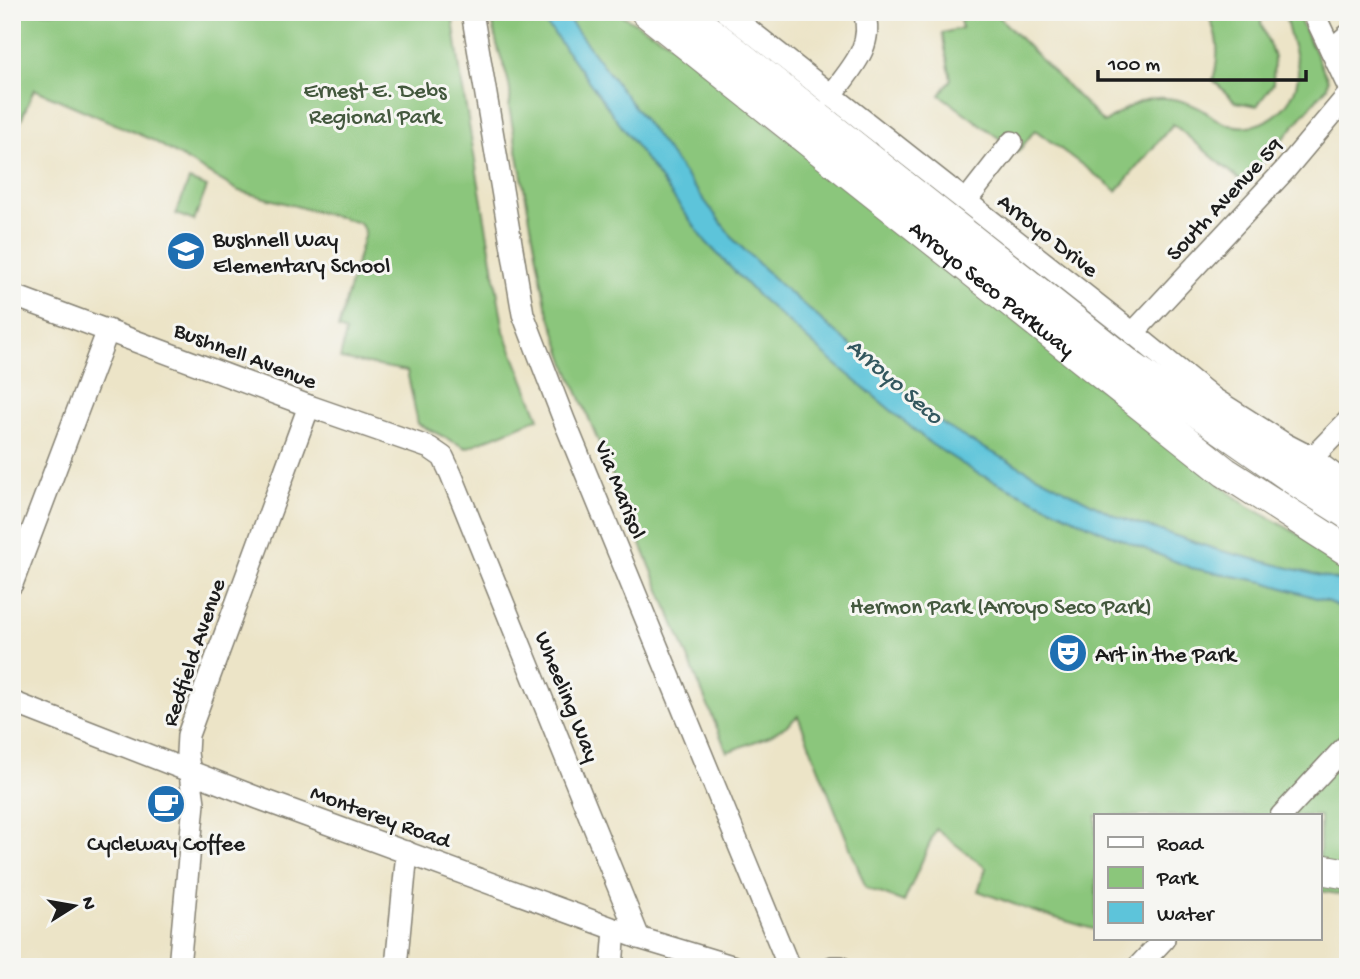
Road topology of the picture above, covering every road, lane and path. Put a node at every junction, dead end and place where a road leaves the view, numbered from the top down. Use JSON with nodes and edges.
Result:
{"nodes":[{"id":1,"x":472,"y":12,"type":"edge"},
{"id":2,"x":628,"y":12,"type":"edge"},
{"id":3,"x":726,"y":12,"type":"edge"},
{"id":4,"x":864,"y":12,"type":"edge"},
{"id":5,"x":1313,"y":12,"type":"edge"},
{"id":6,"x":666,"y":18,"type":"edge"},
{"id":7,"x":1348,"y":35,"type":"edge"},
{"id":8,"x":1331,"y":50,"type":"junction"},
{"id":9,"x":1348,"y":86,"type":"edge"},
{"id":10,"x":1348,"y":95,"type":"edge"},
{"id":11,"x":831,"y":96,"type":"junction"},
{"id":12,"x":1012,"y":142,"type":"dead end"},
{"id":13,"x":966,"y":201,"type":"junction"},
{"id":14,"x":12,"y":295,"type":"edge"},
{"id":15,"x":107,"y":330,"type":"junction"},
{"id":16,"x":1133,"y":333,"type":"junction"},
{"id":17,"x":309,"y":406,"type":"junction"},
{"id":18,"x":1348,"y":421,"type":"edge"},
{"id":19,"x":1256,"y":454,"type":"junction"},
{"id":20,"x":1312,"y":458,"type":"junction"},
{"id":21,"x":451,"y":474,"type":"joint"},
{"id":22,"x":1348,"y":485,"type":"edge"},
{"id":23,"x":1348,"y":514,"type":"edge"},
{"id":24,"x":1348,"y":551,"type":"edge"},
{"id":25,"x":12,"y":584,"type":"edge"},
{"id":26,"x":12,"y":702,"type":"edge"},
{"id":27,"x":1348,"y":744,"type":"edge"},
{"id":28,"x":191,"y":771,"type":"junction"},
{"id":29,"x":1283,"y":814,"type":"edge"},
{"id":30,"x":407,"y":852,"type":"junction"},
{"id":31,"x":1322,"y":869,"type":"edge"},
{"id":32,"x":1348,"y":874,"type":"edge"},
{"id":33,"x":615,"y":929,"type":"junction"},
{"id":34,"x":639,"y":938,"type":"junction"},
{"id":35,"x":1163,"y":940,"type":"edge"},
{"id":36,"x":179,"y":967,"type":"edge"},
{"id":37,"x":396,"y":967,"type":"edge"},
{"id":38,"x":612,"y":967,"type":"edge"},
{"id":39,"x":735,"y":967,"type":"edge"},
{"id":40,"x":789,"y":967,"type":"edge"},
{"id":41,"x":832,"y":967,"type":"edge"},
{"id":42,"x":841,"y":967,"type":"edge"},
{"id":43,"x":1138,"y":967,"type":"edge"}],
"edges":[{"from":1,"to":40,"type":"street","name":"Via Marisol"},
{"from":2,"to":6,"type":"highway"},
{"from":3,"to":11,"type":"street","name":"Arroyo Drive"},
{"from":4,"to":11,"type":"street"},
{"from":5,"to":8,"type":"street"},
{"from":6,"to":19,"type":"highway","name":"Arroyo Seco Parkway"},
{"from":6,"to":24,"type":"highway","name":"Arroyo Seco Parkway"},
{"from":7,"to":8,"type":"street"},
{"from":8,"to":9,"type":"street"},
{"from":10,"to":16,"type":"street","name":"South Avenue 59"},
{"from":11,"to":13,"type":"street","name":"Arroyo Drive"},
{"from":12,"to":13,"type":"street"},
{"from":13,"to":16,"type":"street","name":"Arroyo Drive"},
{"from":14,"to":15,"type":"street","name":"Bushnell Avenue"},
{"from":15,"to":17,"type":"street","name":"Bushnell Avenue"},
{"from":15,"to":25,"type":"street"},
{"from":16,"to":20,"type":"street","name":"Arroyo Drive"},
{"from":17,"to":21,"type":"street","name":"Bushnell Avenue"},
{"from":17,"to":28,"type":"street","name":"Redfield Avenue"},
{"from":18,"to":20,"type":"street"},
{"from":19,"to":20,"type":"highway"},
{"from":19,"to":23,"type":"highway","name":"Arroyo Seco Parkway"},
{"from":20,"to":22,"type":"street","name":"Arroyo Drive"},
{"from":20,"to":23,"type":"highway"},
{"from":21,"to":34,"type":"street","name":"Wheeling Way"},
{"from":26,"to":28,"type":"street","name":"Monterey Road"},
{"from":27,"to":29,"type":"street"},
{"from":28,"to":30,"type":"street","name":"Monterey Road"},
{"from":28,"to":36,"type":"street","name":"Redfield Avenue"},
{"from":30,"to":33,"type":"street","name":"Monterey Road"},
{"from":30,"to":37,"type":"street"},
{"from":31,"to":32,"type":"highway"},
{"from":33,"to":34,"type":"street","name":"Monterey Road"},
{"from":33,"to":38,"type":"street"},
{"from":34,"to":39,"type":"street","name":"Monterey Road"},
{"from":35,"to":43,"type":"street"},
{"from":41,"to":42,"type":"street"}]}
